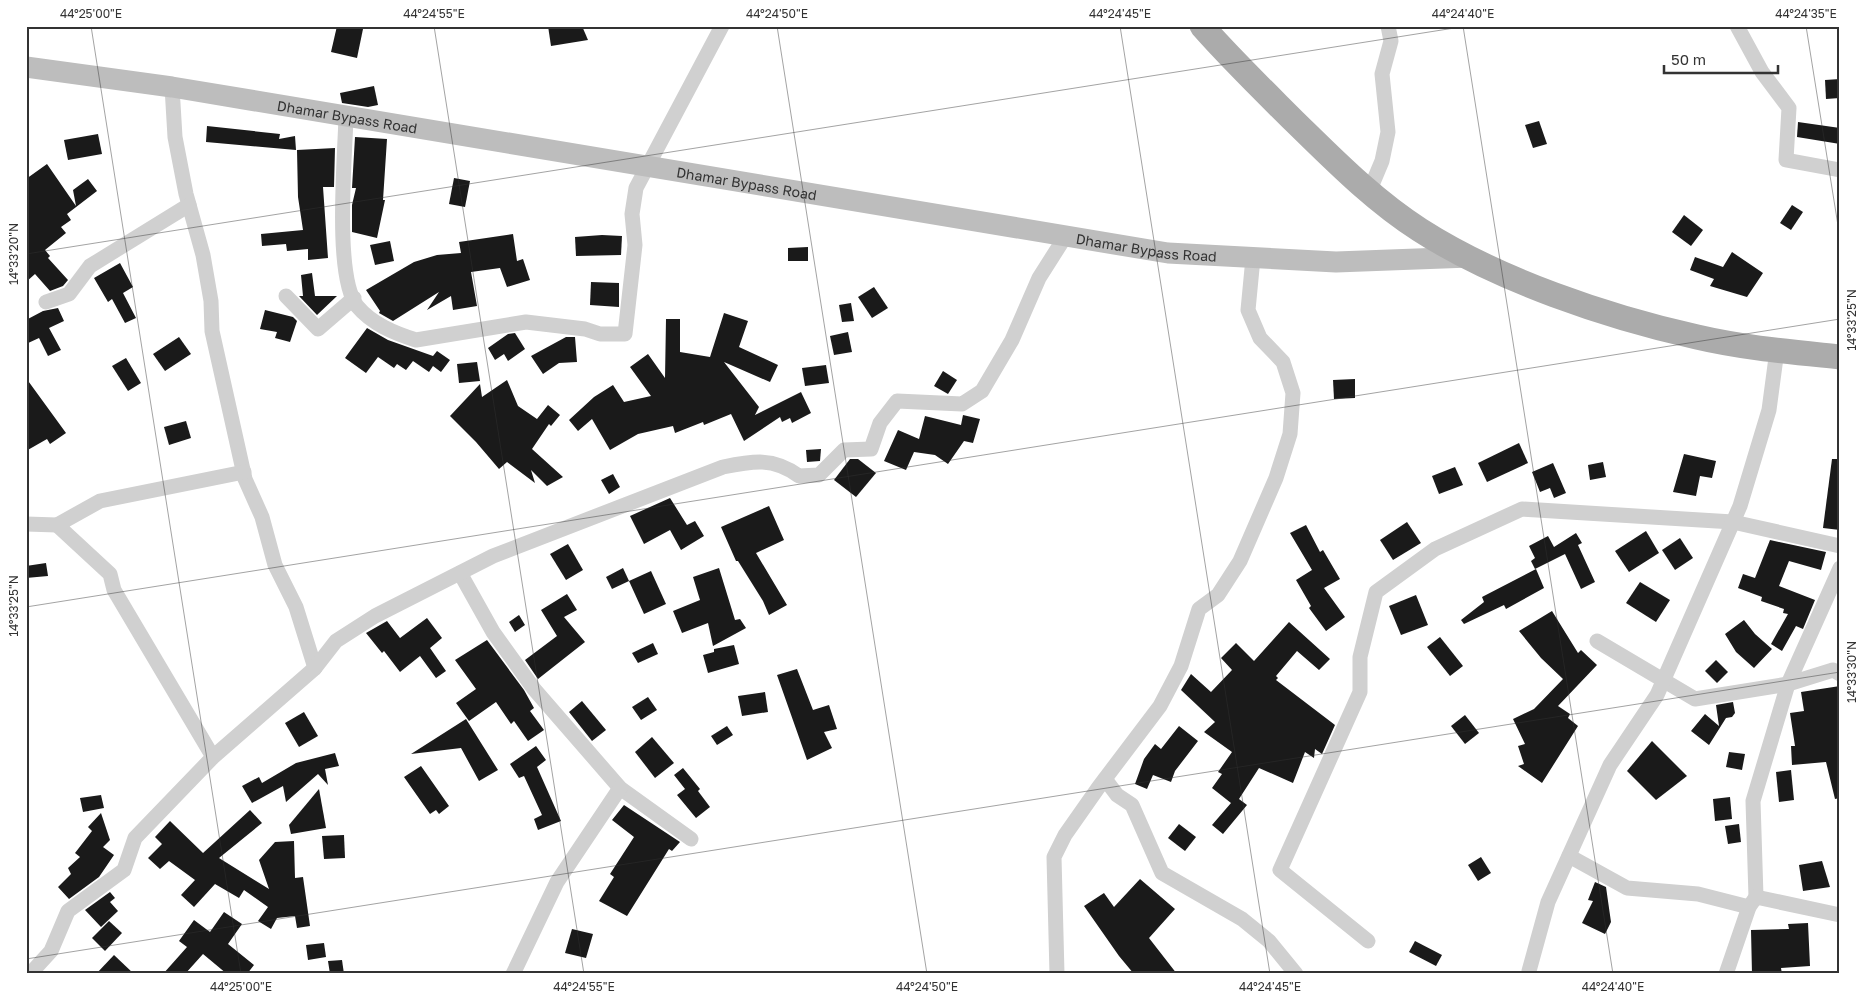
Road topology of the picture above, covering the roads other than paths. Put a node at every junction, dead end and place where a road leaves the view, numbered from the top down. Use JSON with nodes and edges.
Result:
{"nodes":[{"id":1,"x":722,"y":26,"type":"edge"},
{"id":2,"x":1202,"y":26,"type":"edge"},
{"id":3,"x":1388,"y":26,"type":"edge"},
{"id":4,"x":1737,"y":26,"type":"edge"},
{"id":5,"x":26,"y":67,"type":"edge"},
{"id":6,"x":172,"y":87,"type":"junction"},
{"id":7,"x":346,"y":116,"type":"junction"},
{"id":8,"x":648,"y":167,"type":"junction"},
{"id":9,"x":1840,"y":170,"type":"edge"},
{"id":10,"x":1369,"y":192,"type":"junction"},
{"id":11,"x":189,"y":205,"type":"junction"},
{"id":12,"x":1065,"y":237,"type":"junction"},
{"id":13,"x":1253,"y":258,"type":"junction"},
{"id":14,"x":1470,"y":258,"type":"junction"},
{"id":15,"x":286,"y":296,"type":"dead end"},
{"id":16,"x":354,"y":298,"type":"junction"},
{"id":17,"x":46,"y":302,"type":"dead end"},
{"id":18,"x":1777,"y":350,"type":"junction"},
{"id":19,"x":1840,"y":357,"type":"edge"},
{"id":20,"x":244,"y":472,"type":"junction"},
{"id":21,"x":1733,"y":522,"type":"junction"},
{"id":22,"x":26,"y":524,"type":"edge"},
{"id":23,"x":57,"y":525,"type":"junction"},
{"id":24,"x":1840,"y":546,"type":"edge"},
{"id":25,"x":1840,"y":568,"type":"edge"},
{"id":26,"x":460,"y":573,"type":"junction"},
{"id":27,"x":1597,"y":640,"type":"dead end"},
{"id":28,"x":315,"y":668,"type":"junction"},
{"id":29,"x":1840,"y":674,"type":"edge"},
{"id":30,"x":1664,"y":680,"type":"junction"},
{"id":31,"x":1788,"y":684,"type":"junction"},
{"id":32,"x":213,"y":757,"type":"junction"},
{"id":33,"x":1105,"y":779,"type":"junction"},
{"id":34,"x":620,"y":788,"type":"junction"},
{"id":35,"x":691,"y":839,"type":"dead end"},
{"id":36,"x":1569,"y":856,"type":"junction"},
{"id":37,"x":1753,"y":902,"type":"junction"},
{"id":38,"x":1840,"y":915,"type":"edge"},
{"id":39,"x":1368,"y":941,"type":"dead end"},
{"id":40,"x":1528,"y":971,"type":"dead end"},
{"id":41,"x":30,"y":974,"type":"edge"},
{"id":42,"x":513,"y":974,"type":"edge"},
{"id":43,"x":1057,"y":974,"type":"edge"},
{"id":44,"x":1296,"y":974,"type":"edge"},
{"id":45,"x":1726,"y":974,"type":"edge"}],
"edges":[{"from":1,"to":8,"type":"street"},
{"from":2,"to":10,"type":"main road"},
{"from":3,"to":10,"type":"street"},
{"from":4,"to":9,"type":"street"},
{"from":5,"to":6,"type":"main road","name":"Dhamar Bypass Road"},
{"from":6,"to":7,"type":"main road","name":"Dhamar Bypass Road"},
{"from":6,"to":11,"type":"street"},
{"from":7,"to":8,"type":"main road","name":"Dhamar Bypass Road"},
{"from":7,"to":16,"type":"street"},
{"from":8,"to":12,"type":"main road","name":"Dhamar Bypass Road"},
{"from":8,"to":16,"type":"street"},
{"from":10,"to":14,"type":"main road"},
{"from":11,"to":17,"type":"street"},
{"from":11,"to":20,"type":"street"},
{"from":12,"to":13,"type":"main road","name":"Dhamar Bypass Road"},
{"from":12,"to":26,"type":"street"},
{"from":13,"to":14,"type":"main road","name":"Dhamar Bypass Road"},
{"from":13,"to":33,"type":"street"},
{"from":14,"to":18,"type":"main road"},
{"from":15,"to":16,"type":"street"},
{"from":18,"to":19,"type":"main road"},
{"from":18,"to":21,"type":"street"},
{"from":20,"to":23,"type":"street"},
{"from":20,"to":28,"type":"street"},
{"from":21,"to":24,"type":"street"},
{"from":21,"to":30,"type":"street"},
{"from":21,"to":39,"type":"street"},
{"from":22,"to":23,"type":"street"},
{"from":23,"to":32,"type":"street"},
{"from":25,"to":31,"type":"street"},
{"from":26,"to":28,"type":"street"},
{"from":26,"to":34,"type":"street"},
{"from":27,"to":30,"type":"street"},
{"from":28,"to":32,"type":"street"},
{"from":29,"to":31,"type":"street"},
{"from":30,"to":31,"type":"street"},
{"from":30,"to":36,"type":"street"},
{"from":31,"to":37,"type":"street"},
{"from":32,"to":41,"type":"street"},
{"from":33,"to":43,"type":"street"},
{"from":33,"to":44,"type":"street"},
{"from":34,"to":35,"type":"street"},
{"from":34,"to":42,"type":"street"},
{"from":36,"to":37,"type":"street"},
{"from":36,"to":40,"type":"street"},
{"from":37,"to":38,"type":"street"},
{"from":37,"to":45,"type":"street"}]}
